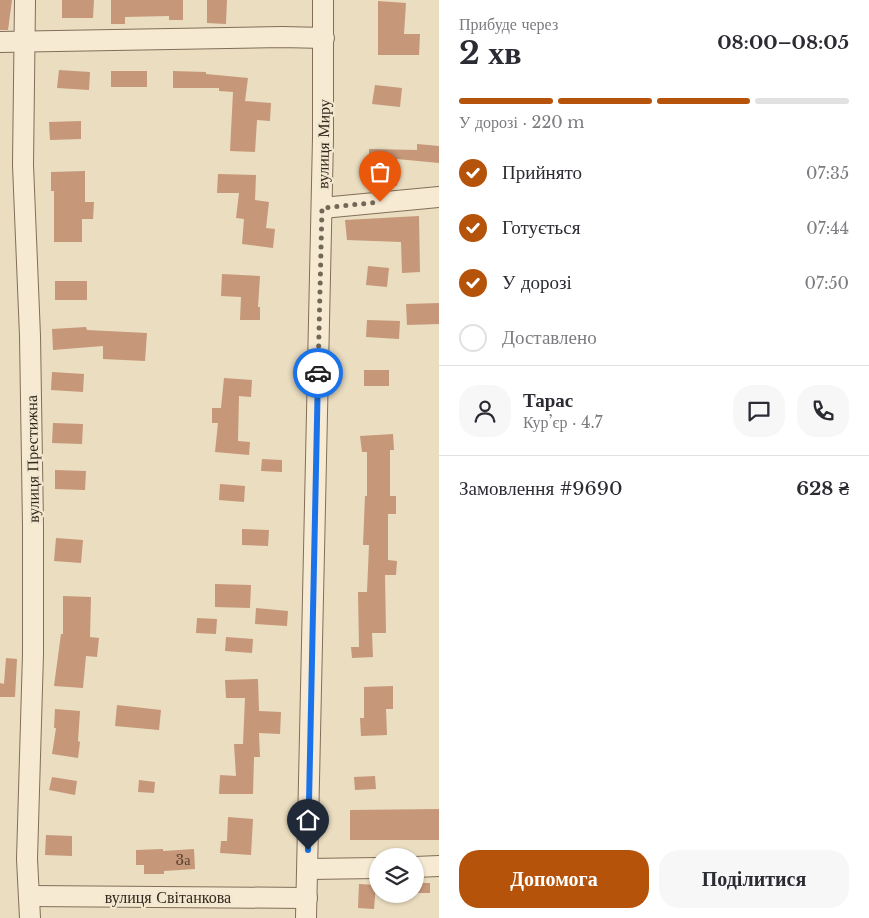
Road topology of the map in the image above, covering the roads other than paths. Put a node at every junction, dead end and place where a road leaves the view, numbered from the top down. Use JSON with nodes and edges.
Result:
{"nodes":[{"id":1,"x":26,"y":0,"type":"edge"},
{"id":2,"x":323,"y":0,"type":"edge"},
{"id":3,"x":324,"y":38,"type":"junction"},
{"id":4,"x":0,"y":42,"type":"edge"},
{"id":5,"x":26,"y":43,"type":"junction"},
{"id":6,"x":439,"y":197,"type":"edge"},
{"id":7,"x":322,"y":208,"type":"junction"},
{"id":8,"x":439,"y":866,"type":"edge"},
{"id":9,"x":424,"y":867,"type":"edge"},
{"id":10,"x":369,"y":868,"type":"edge"},
{"id":11,"x":308,"y":869,"type":"junction"},
{"id":12,"x":29,"y":896,"type":"junction"},
{"id":13,"x":306,"y":898,"type":"junction"},
{"id":14,"x":30,"y":918,"type":"edge"},
{"id":15,"x":306,"y":918,"type":"edge"}],
"edges":[{"from":1,"to":5,"type":"street","name":"вулиця Престижна"},
{"from":2,"to":3,"type":"street","name":"вулиця Миру"},
{"from":3,"to":5,"type":"street"},
{"from":3,"to":7,"type":"street","name":"вулиця Миру"},
{"from":4,"to":5,"type":"street"},
{"from":5,"to":12,"type":"street","name":"вулиця Престижна"},
{"from":6,"to":7,"type":"street"},
{"from":7,"to":11,"type":"street","name":"вулиця Миру"},
{"from":8,"to":9,"type":"street"},
{"from":10,"to":11,"type":"street"},
{"from":11,"to":13,"type":"street","name":"вулиця Миру"},
{"from":12,"to":13,"type":"street","name":"вулиця Світанкова"},
{"from":12,"to":14,"type":"street","name":"вулиця Престижна"},
{"from":13,"to":15,"type":"street","name":"вулиця Миру"}]}
